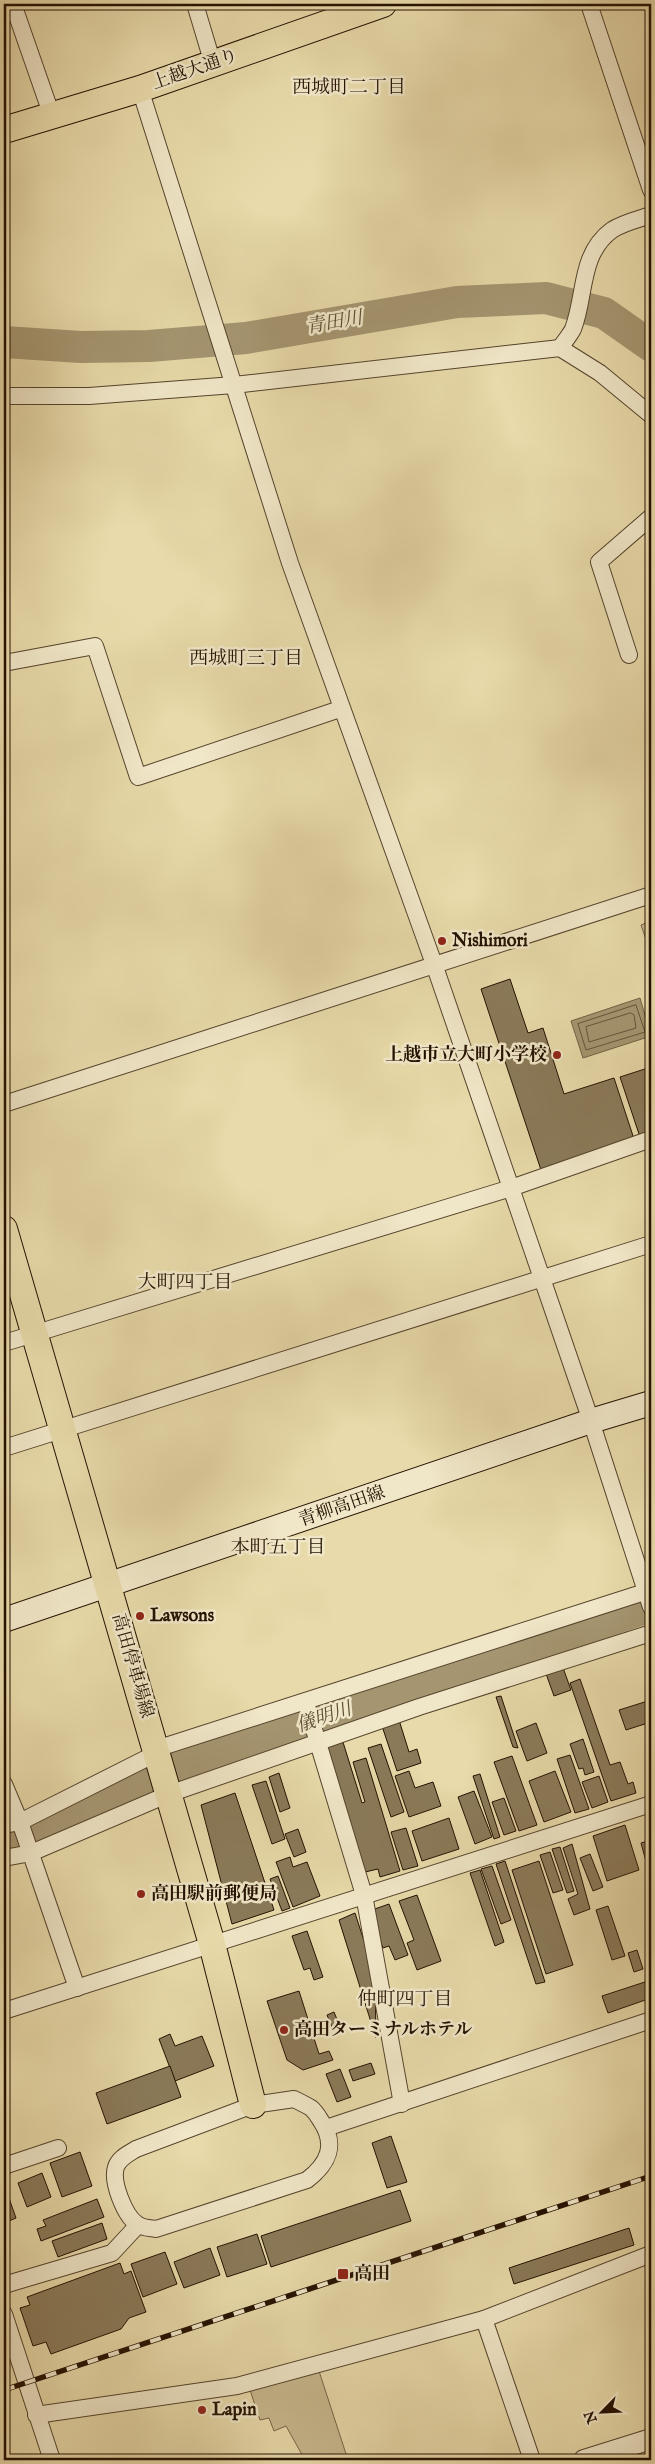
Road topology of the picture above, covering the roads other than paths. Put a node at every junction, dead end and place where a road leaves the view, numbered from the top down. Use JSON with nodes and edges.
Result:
{"nodes":[{"id":1,"x":12,"y":4,"type":"edge"},
{"id":2,"x":195,"y":4,"type":"edge"},
{"id":3,"x":589,"y":4,"type":"edge"},
{"id":4,"x":375,"y":5,"type":"edge"},
{"id":5,"x":212,"y":64,"type":"junction"},
{"id":6,"x":140,"y":89,"type":"junction"},
{"id":7,"x":52,"y":116,"type":"junction"},
{"id":8,"x":4,"y":130,"type":"edge"},
{"id":9,"x":651,"y":190,"type":"edge"},
{"id":10,"x":651,"y":215,"type":"edge"},
{"id":11,"x":560,"y":348,"type":"junction"},
{"id":12,"x":232,"y":377,"type":"junction"},
{"id":13,"x":4,"y":396,"type":"edge"},
{"id":14,"x":651,"y":415,"type":"edge"},
{"id":15,"x":651,"y":517,"type":"edge"},
{"id":16,"x":630,"y":655,"type":"dead end"},
{"id":17,"x":4,"y":663,"type":"edge"},
{"id":18,"x":340,"y":709,"type":"junction"},
{"id":19,"x":651,"y":895,"type":"edge"},
{"id":20,"x":434,"y":964,"type":"junction"},
{"id":21,"x":4,"y":1104,"type":"edge"},
{"id":22,"x":651,"y":1139,"type":"edge"},
{"id":23,"x":510,"y":1188,"type":"junction"},
{"id":24,"x":4,"y":1228,"type":"edge"},
{"id":25,"x":651,"y":1244,"type":"edge"},
{"id":26,"x":541,"y":1278,"type":"junction"},
{"id":27,"x":35,"y":1335,"type":"junction"},
{"id":28,"x":4,"y":1343,"type":"edge"},
{"id":29,"x":651,"y":1403,"type":"edge"},
{"id":30,"x":591,"y":1421,"type":"junction"},
{"id":31,"x":61,"y":1430,"type":"junction"},
{"id":32,"x":4,"y":1448,"type":"edge"},
{"id":33,"x":109,"y":1586,"type":"junction"},
{"id":34,"x":650,"y":1596,"type":"edge"},
{"id":35,"x":4,"y":1620,"type":"edge"},
{"id":36,"x":651,"y":1633,"type":"edge"},
{"id":37,"x":307,"y":1707,"type":"junction"},
{"id":38,"x":318,"y":1741,"type":"junction"},
{"id":39,"x":162,"y":1768,"type":"junction"},
{"id":40,"x":4,"y":1784,"type":"edge"},
{"id":41,"x":651,"y":1804,"type":"edge"},
{"id":42,"x":12,"y":1824,"type":"edge"},
{"id":43,"x":30,"y":1853,"type":"junction"},
{"id":44,"x":4,"y":1858,"type":"edge"},
{"id":45,"x":364,"y":1895,"type":"junction"},
{"id":46,"x":212,"y":1944,"type":"junction"},
{"id":47,"x":77,"y":1988,"type":"junction"},
{"id":48,"x":4,"y":2011,"type":"edge"},
{"id":49,"x":651,"y":2020,"type":"edge"},
{"id":50,"x":402,"y":2104,"type":"junction"},
{"id":51,"x":253,"y":2106,"type":"junction"},
{"id":52,"x":326,"y":2128,"type":"junction"},
{"id":53,"x":58,"y":2148,"type":"dead end"},
{"id":54,"x":4,"y":2166,"type":"edge"},
{"id":55,"x":138,"y":2225,"type":"junction"},
{"id":56,"x":651,"y":2254,"type":"edge"},
{"id":57,"x":4,"y":2285,"type":"edge"},
{"id":58,"x":4,"y":2314,"type":"edge"},
{"id":59,"x":484,"y":2319,"type":"junction"},
{"id":60,"x":36,"y":2415,"type":"junction"},
{"id":61,"x":651,"y":2439,"type":"edge"},
{"id":62,"x":52,"y":2460,"type":"edge"},
{"id":63,"x":532,"y":2460,"type":"edge"},
{"id":64,"x":584,"y":2460,"type":"edge"}],
"edges":[{"from":1,"to":7,"type":"street"},
{"from":2,"to":5,"type":"street"},
{"from":3,"to":9,"type":"street"},
{"from":4,"to":5,"type":"main road","name":"上越大通り"},
{"from":5,"to":6,"type":"main road","name":"上越大通り"},
{"from":6,"to":7,"type":"main road","name":"上越大通り"},
{"from":6,"to":12,"type":"street"},
{"from":7,"to":8,"type":"main road","name":"上越大通り"},
{"from":10,"to":11,"type":"street"},
{"from":11,"to":12,"type":"street"},
{"from":11,"to":14,"type":"street"},
{"from":12,"to":13,"type":"street"},
{"from":12,"to":18,"type":"street"},
{"from":15,"to":16,"type":"street"},
{"from":17,"to":18,"type":"street"},
{"from":18,"to":20,"type":"street"},
{"from":19,"to":20,"type":"street"},
{"from":20,"to":21,"type":"street"},
{"from":20,"to":23,"type":"street"},
{"from":22,"to":23,"type":"street"},
{"from":23,"to":26,"type":"street"},
{"from":23,"to":27,"type":"street"},
{"from":24,"to":27,"type":"main road","name":"高田停車場線"},
{"from":25,"to":26,"type":"street"},
{"from":26,"to":30,"type":"street"},
{"from":26,"to":31,"type":"street"},
{"from":27,"to":28,"type":"street"},
{"from":27,"to":31,"type":"main road","name":"高田停車場線"},
{"from":29,"to":30,"type":"main road","name":"青柳高田線"},
{"from":30,"to":33,"type":"main road","name":"青柳高田線"},
{"from":30,"to":34,"type":"street"},
{"from":31,"to":32,"type":"street"},
{"from":31,"to":33,"type":"main road","name":"高田停車場線"},
{"from":33,"to":35,"type":"main road","name":"青柳高田線"},
{"from":33,"to":39,"type":"main road","name":"高田停車場線"},
{"from":34,"to":37,"type":"street"},
{"from":36,"to":38,"type":"street"},
{"from":37,"to":38,"type":"street"},
{"from":37,"to":39,"type":"street"},
{"from":38,"to":39,"type":"street"},
{"from":38,"to":45,"type":"street"},
{"from":39,"to":42,"type":"street"},
{"from":39,"to":43,"type":"street"},
{"from":39,"to":46,"type":"main road","name":"高田停車場線"},
{"from":40,"to":42,"type":"street"},
{"from":41,"to":45,"type":"street"},
{"from":42,"to":43,"type":"street"},
{"from":43,"to":44,"type":"street"},
{"from":43,"to":47,"type":"street"},
{"from":45,"to":46,"type":"street"},
{"from":45,"to":50,"type":"street"},
{"from":46,"to":47,"type":"street"},
{"from":46,"to":51,"type":"main road","name":"高田停車場線"},
{"from":47,"to":48,"type":"street"},
{"from":49,"to":50,"type":"street"},
{"from":50,"to":52,"type":"street"},
{"from":51,"to":52,"type":"street"},
{"from":51,"to":55,"type":"street"},
{"from":52,"to":55,"type":"street"},
{"from":53,"to":54,"type":"street"},
{"from":55,"to":57,"type":"street"},
{"from":56,"to":59,"type":"street"},
{"from":58,"to":60,"type":"street"},
{"from":59,"to":60,"type":"street"},
{"from":59,"to":63,"type":"street"},
{"from":60,"to":62,"type":"street"},
{"from":61,"to":64,"type":"street"}]}
